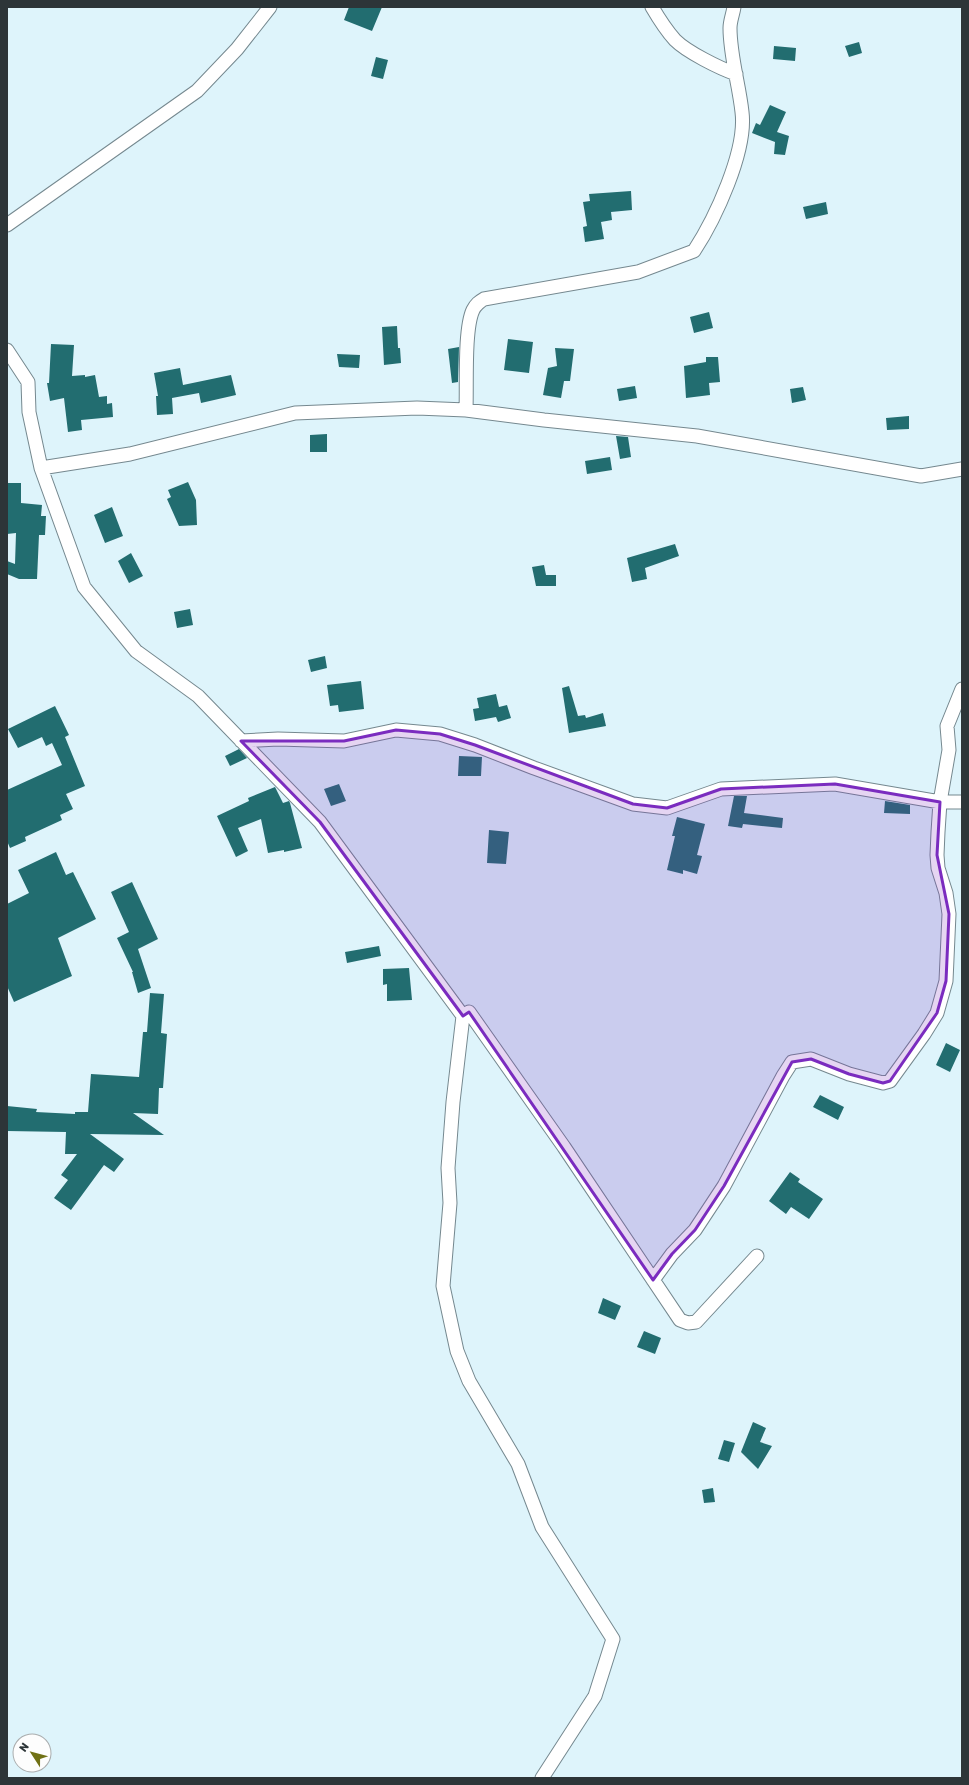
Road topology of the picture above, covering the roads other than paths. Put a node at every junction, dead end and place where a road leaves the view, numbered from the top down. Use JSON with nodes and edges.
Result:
{"nodes":[{"id":1,"x":270,"y":7,"type":"edge"},
{"id":2,"x":652,"y":7,"type":"edge"},
{"id":3,"x":734,"y":7,"type":"edge"},
{"id":4,"x":736,"y":74,"type":"junction"},
{"id":5,"x":7,"y":225,"type":"edge"},
{"id":6,"x":7,"y":350,"type":"edge"},
{"id":7,"x":466,"y":410,"type":"junction"},
{"id":8,"x":41,"y":468,"type":"junction"},
{"id":9,"x":962,"y":469,"type":"edge"},
{"id":10,"x":962,"y":689,"type":"edge"},
{"id":11,"x":241,"y":741,"type":"junction"},
{"id":12,"x":940,"y":802,"type":"junction"},
{"id":13,"x":962,"y":802,"type":"edge"},
{"id":14,"x":463,"y":1016,"type":"junction"},
{"id":15,"x":757,"y":1256,"type":"dead end"},
{"id":16,"x":653,"y":1280,"type":"junction"},
{"id":17,"x":542,"y":1778,"type":"edge"}],
"edges":[{"from":1,"to":5,"type":"street"},
{"from":2,"to":4,"type":"street"},
{"from":3,"to":4,"type":"street"},
{"from":4,"to":7,"type":"street"},
{"from":6,"to":8,"type":"street"},
{"from":7,"to":8,"type":"street"},
{"from":7,"to":9,"type":"street"},
{"from":8,"to":11,"type":"street"},
{"from":10,"to":12,"type":"street"},
{"from":11,"to":12,"type":"street"},
{"from":11,"to":14,"type":"street"},
{"from":12,"to":13,"type":"street"},
{"from":12,"to":16,"type":"street"},
{"from":14,"to":16,"type":"street"},
{"from":14,"to":17,"type":"street"},
{"from":15,"to":16,"type":"street"}]}
